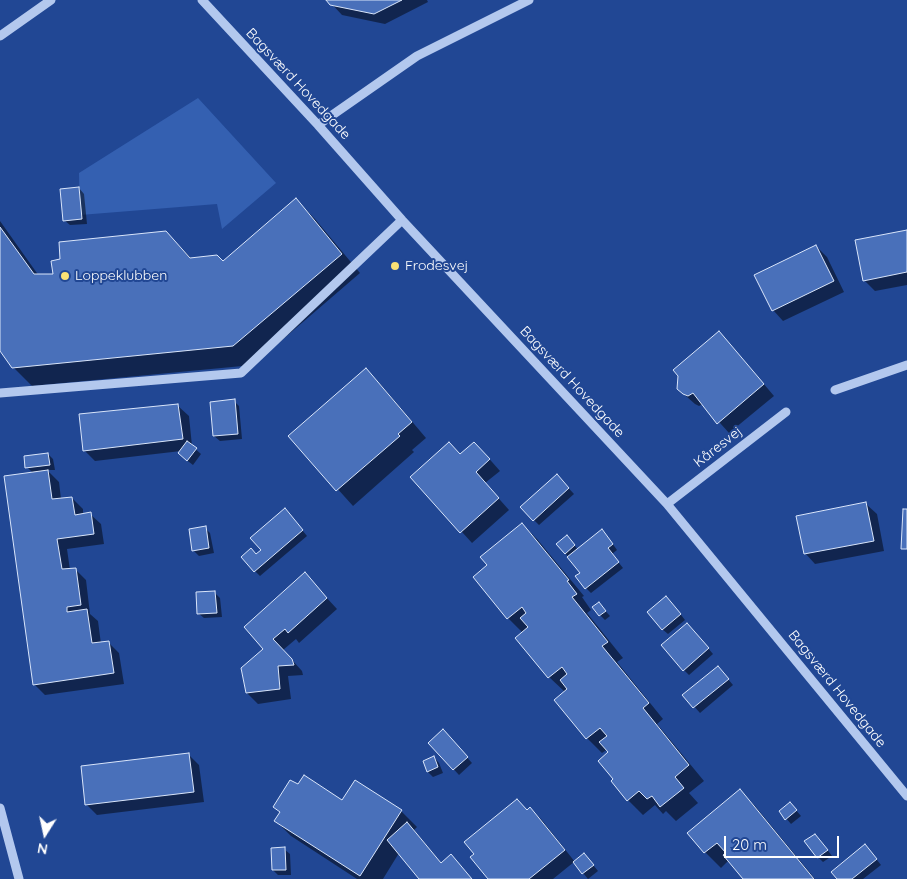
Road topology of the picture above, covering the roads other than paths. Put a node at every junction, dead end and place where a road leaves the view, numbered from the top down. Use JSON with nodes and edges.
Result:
{"nodes":[{"id":1,"x":51,"y":0,"type":"edge"},
{"id":2,"x":202,"y":0,"type":"edge"},
{"id":3,"x":529,"y":0,"type":"edge"},
{"id":4,"x":0,"y":36,"type":"edge"},
{"id":5,"x":318,"y":125,"type":"junction"},
{"id":6,"x":402,"y":220,"type":"junction"},
{"id":7,"x":907,"y":365,"type":"edge"},
{"id":8,"x":835,"y":390,"type":"dead end"},
{"id":9,"x":0,"y":393,"type":"edge"},
{"id":10,"x":786,"y":412,"type":"dead end"},
{"id":11,"x":667,"y":504,"type":"junction"},
{"id":12,"x":907,"y":796,"type":"edge"},
{"id":13,"x":0,"y":808,"type":"edge"},
{"id":14,"x":19,"y":879,"type":"edge"}],
"edges":[{"from":1,"to":4,"type":"street"},
{"from":2,"to":5,"type":"street","name":"Bagsværd Hovedgade"},
{"from":3,"to":5,"type":"street"},
{"from":5,"to":6,"type":"street","name":"Bagsværd Hovedgade"},
{"from":6,"to":9,"type":"street"},
{"from":6,"to":11,"type":"street","name":"Bagsværd Hovedgade"},
{"from":7,"to":8,"type":"street"},
{"from":10,"to":11,"type":"street","name":"Kåresvej"},
{"from":11,"to":12,"type":"street","name":"Bagsværd Hovedgade"},
{"from":13,"to":14,"type":"street"}]}
